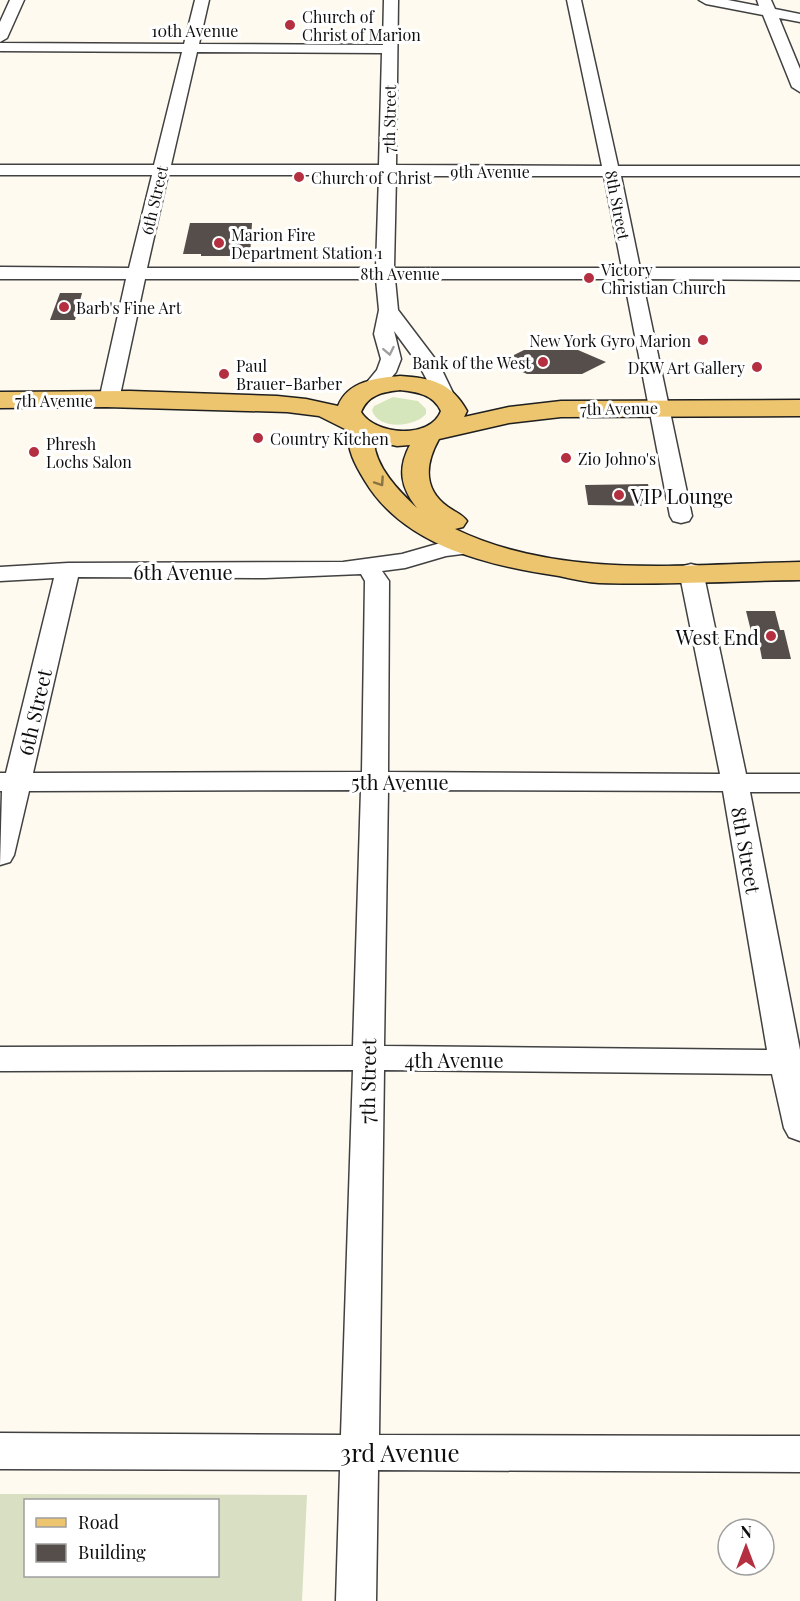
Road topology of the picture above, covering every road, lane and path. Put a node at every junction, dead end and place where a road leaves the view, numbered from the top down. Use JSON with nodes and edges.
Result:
{"nodes":[{"id":1,"x":17,"y":0,"type":"edge"},
{"id":2,"x":202,"y":0,"type":"edge"},
{"id":3,"x":391,"y":0,"type":"edge"},
{"id":4,"x":574,"y":0,"type":"edge"},
{"id":5,"x":706,"y":0,"type":"edge"},
{"id":6,"x":766,"y":6,"type":"edge"},
{"id":7,"x":800,"y":18,"type":"edge"},
{"id":8,"x":0,"y":38,"type":"edge"},
{"id":9,"x":0,"y":47,"type":"edge"},
{"id":10,"x":190,"y":48,"type":"junction"},
{"id":11,"x":391,"y":49,"type":"junction"},
{"id":12,"x":800,"y":87,"type":"edge"},
{"id":13,"x":0,"y":170,"type":"edge"},
{"id":14,"x":161,"y":171,"type":"junction"},
{"id":15,"x":388,"y":171,"type":"junction"},
{"id":16,"x":611,"y":171,"type":"junction"},
{"id":17,"x":800,"y":171,"type":"edge"},
{"id":18,"x":0,"y":273,"type":"edge"},
{"id":19,"x":136,"y":273,"type":"junction"},
{"id":20,"x":385,"y":273,"type":"junction"},
{"id":21,"x":632,"y":273,"type":"junction"},
{"id":22,"x":800,"y":274,"type":"edge"},
{"id":23,"x":389,"y":310,"type":"junction"},
{"id":24,"x":370,"y":388,"type":"junction"},
{"id":25,"x":444,"y":395,"type":"junction"},
{"id":26,"x":800,"y":395,"type":"edge"},
{"id":27,"x":260,"y":399,"type":"junction"},
{"id":28,"x":0,"y":400,"type":"edge"},
{"id":29,"x":109,"y":400,"type":"junction"},
{"id":30,"x":658,"y":401,"type":"junction"},
{"id":31,"x":800,"y":408,"type":"edge"},
{"id":32,"x":358,"y":430,"type":"junction"},
{"id":33,"x":434,"y":432,"type":"junction"},
{"id":34,"x":681,"y":516,"type":"dead end"},
{"id":35,"x":419,"y":522,"type":"junction"},
{"id":36,"x":465,"y":536,"type":"junction"},
{"id":37,"x":367,"y":565,"type":"junction"},
{"id":38,"x":68,"y":570,"type":"junction"},
{"id":39,"x":691,"y":571,"type":"junction"},
{"id":40,"x":800,"y":571,"type":"edge"},
{"id":41,"x":0,"y":574,"type":"edge"},
{"id":42,"x":9,"y":781,"type":"edge"},
{"id":43,"x":375,"y":781,"type":"junction"},
{"id":44,"x":735,"y":783,"type":"junction"},
{"id":45,"x":800,"y":783,"type":"edge"},
{"id":46,"x":0,"y":855,"type":"edge"},
{"id":47,"x":367,"y":1058,"type":"junction"},
{"id":48,"x":0,"y":1059,"type":"edge"},
{"id":49,"x":793,"y":1062,"type":"edge"},
{"id":50,"x":800,"y":1128,"type":"edge"},
{"id":51,"x":0,"y":1451,"type":"edge"},
{"id":52,"x":358,"y":1452,"type":"junction"},
{"id":53,"x":800,"y":1454,"type":"edge"},
{"id":54,"x":356,"y":1601,"type":"edge"}],
"edges":[{"from":1,"to":8,"type":"street"},
{"from":2,"to":10,"type":"street","name":"6th Street"},
{"from":3,"to":11,"type":"street","name":"7th Street"},
{"from":4,"to":16,"type":"street","name":"8th Street"},
{"from":5,"to":6,"type":"street"},
{"from":6,"to":7,"type":"street"},
{"from":6,"to":12,"type":"street"},
{"from":9,"to":10,"type":"street","name":"10th Avenue"},
{"from":10,"to":11,"type":"street","name":"10th Avenue"},
{"from":10,"to":14,"type":"street","name":"6th Street"},
{"from":11,"to":15,"type":"street","name":"7th Street"},
{"from":13,"to":14,"type":"street","name":"9th Avenue"},
{"from":14,"to":15,"type":"street","name":"9th Avenue"},
{"from":14,"to":19,"type":"street","name":"6th Street"},
{"from":15,"to":16,"type":"street","name":"9th Avenue"},
{"from":15,"to":20,"type":"street","name":"7th Street"},
{"from":16,"to":17,"type":"street","name":"9th Avenue"},
{"from":16,"to":21,"type":"street","name":"8th Street"},
{"from":18,"to":19,"type":"street","name":"8th Avenue"},
{"from":19,"to":20,"type":"street","name":"8th Avenue"},
{"from":19,"to":29,"type":"street","name":"6th Street"},
{"from":20,"to":21,"type":"street","name":"8th Avenue"},
{"from":20,"to":23,"type":"street","name":"7th Street"},
{"from":21,"to":22,"type":"street","name":"8th Avenue"},
{"from":21,"to":30,"type":"street","name":"8th Street"},
{"from":23,"to":24,"type":"street","name":"7th Street","one_way":true},
{"from":23,"to":25,"type":"street"},
{"from":24,"to":25,"type":"main road","name":"7th Avenue"},
{"from":24,"to":27,"type":"main road","name":"7th Avenue"},
{"from":24,"to":32,"type":"main road"},
{"from":25,"to":30,"type":"main road","name":"7th Avenue"},
{"from":25,"to":33,"type":"main road"},
{"from":26,"to":30,"type":"main road","name":"7th Avenue"},
{"from":27,"to":29,"type":"main road","name":"7th Avenue"},
{"from":27,"to":32,"type":"main road","name":"7th Avenue"},
{"from":28,"to":29,"type":"main road","name":"7th Avenue"},
{"from":30,"to":31,"type":"main road","name":"7th Avenue"},
{"from":30,"to":33,"type":"main road","name":"7th Avenue"},
{"from":30,"to":34,"type":"street","name":"8th Street"},
{"from":32,"to":33,"type":"main road","name":"7th Avenue"},
{"from":32,"to":35,"type":"main road","one_way":true},
{"from":33,"to":36,"type":"main road"},
{"from":35,"to":36,"type":"main road"},
{"from":35,"to":37,"type":"street","name":"6th Avenue"},
{"from":36,"to":37,"type":"street","name":"6th Avenue"},
{"from":36,"to":39,"type":"main road","name":"6th Avenue"},
{"from":37,"to":38,"type":"street","name":"6th Avenue"},
{"from":37,"to":43,"type":"street","name":"7th Street"},
{"from":38,"to":41,"type":"street","name":"6th Avenue"},
{"from":38,"to":42,"type":"street","name":"6th Street"},
{"from":39,"to":40,"type":"main road","name":"6th Avenue"},
{"from":39,"to":44,"type":"street","name":"8th Street"},
{"from":42,"to":43,"type":"street","name":"5th Avenue"},
{"from":42,"to":46,"type":"street","name":"6th Street"},
{"from":43,"to":44,"type":"street","name":"5th Avenue"},
{"from":43,"to":47,"type":"street","name":"7th Street"},
{"from":44,"to":45,"type":"street","name":"5th Avenue"},
{"from":44,"to":49,"type":"street","name":"8th Street"},
{"from":47,"to":48,"type":"street","name":"4th Avenue"},
{"from":47,"to":49,"type":"street","name":"4th Avenue"},
{"from":47,"to":52,"type":"street","name":"7th Street"},
{"from":49,"to":50,"type":"street","name":"8th Street"},
{"from":51,"to":52,"type":"street","name":"3rd Avenue"},
{"from":52,"to":53,"type":"street","name":"3rd Avenue"},
{"from":52,"to":54,"type":"street","name":"7th Street"}]}
